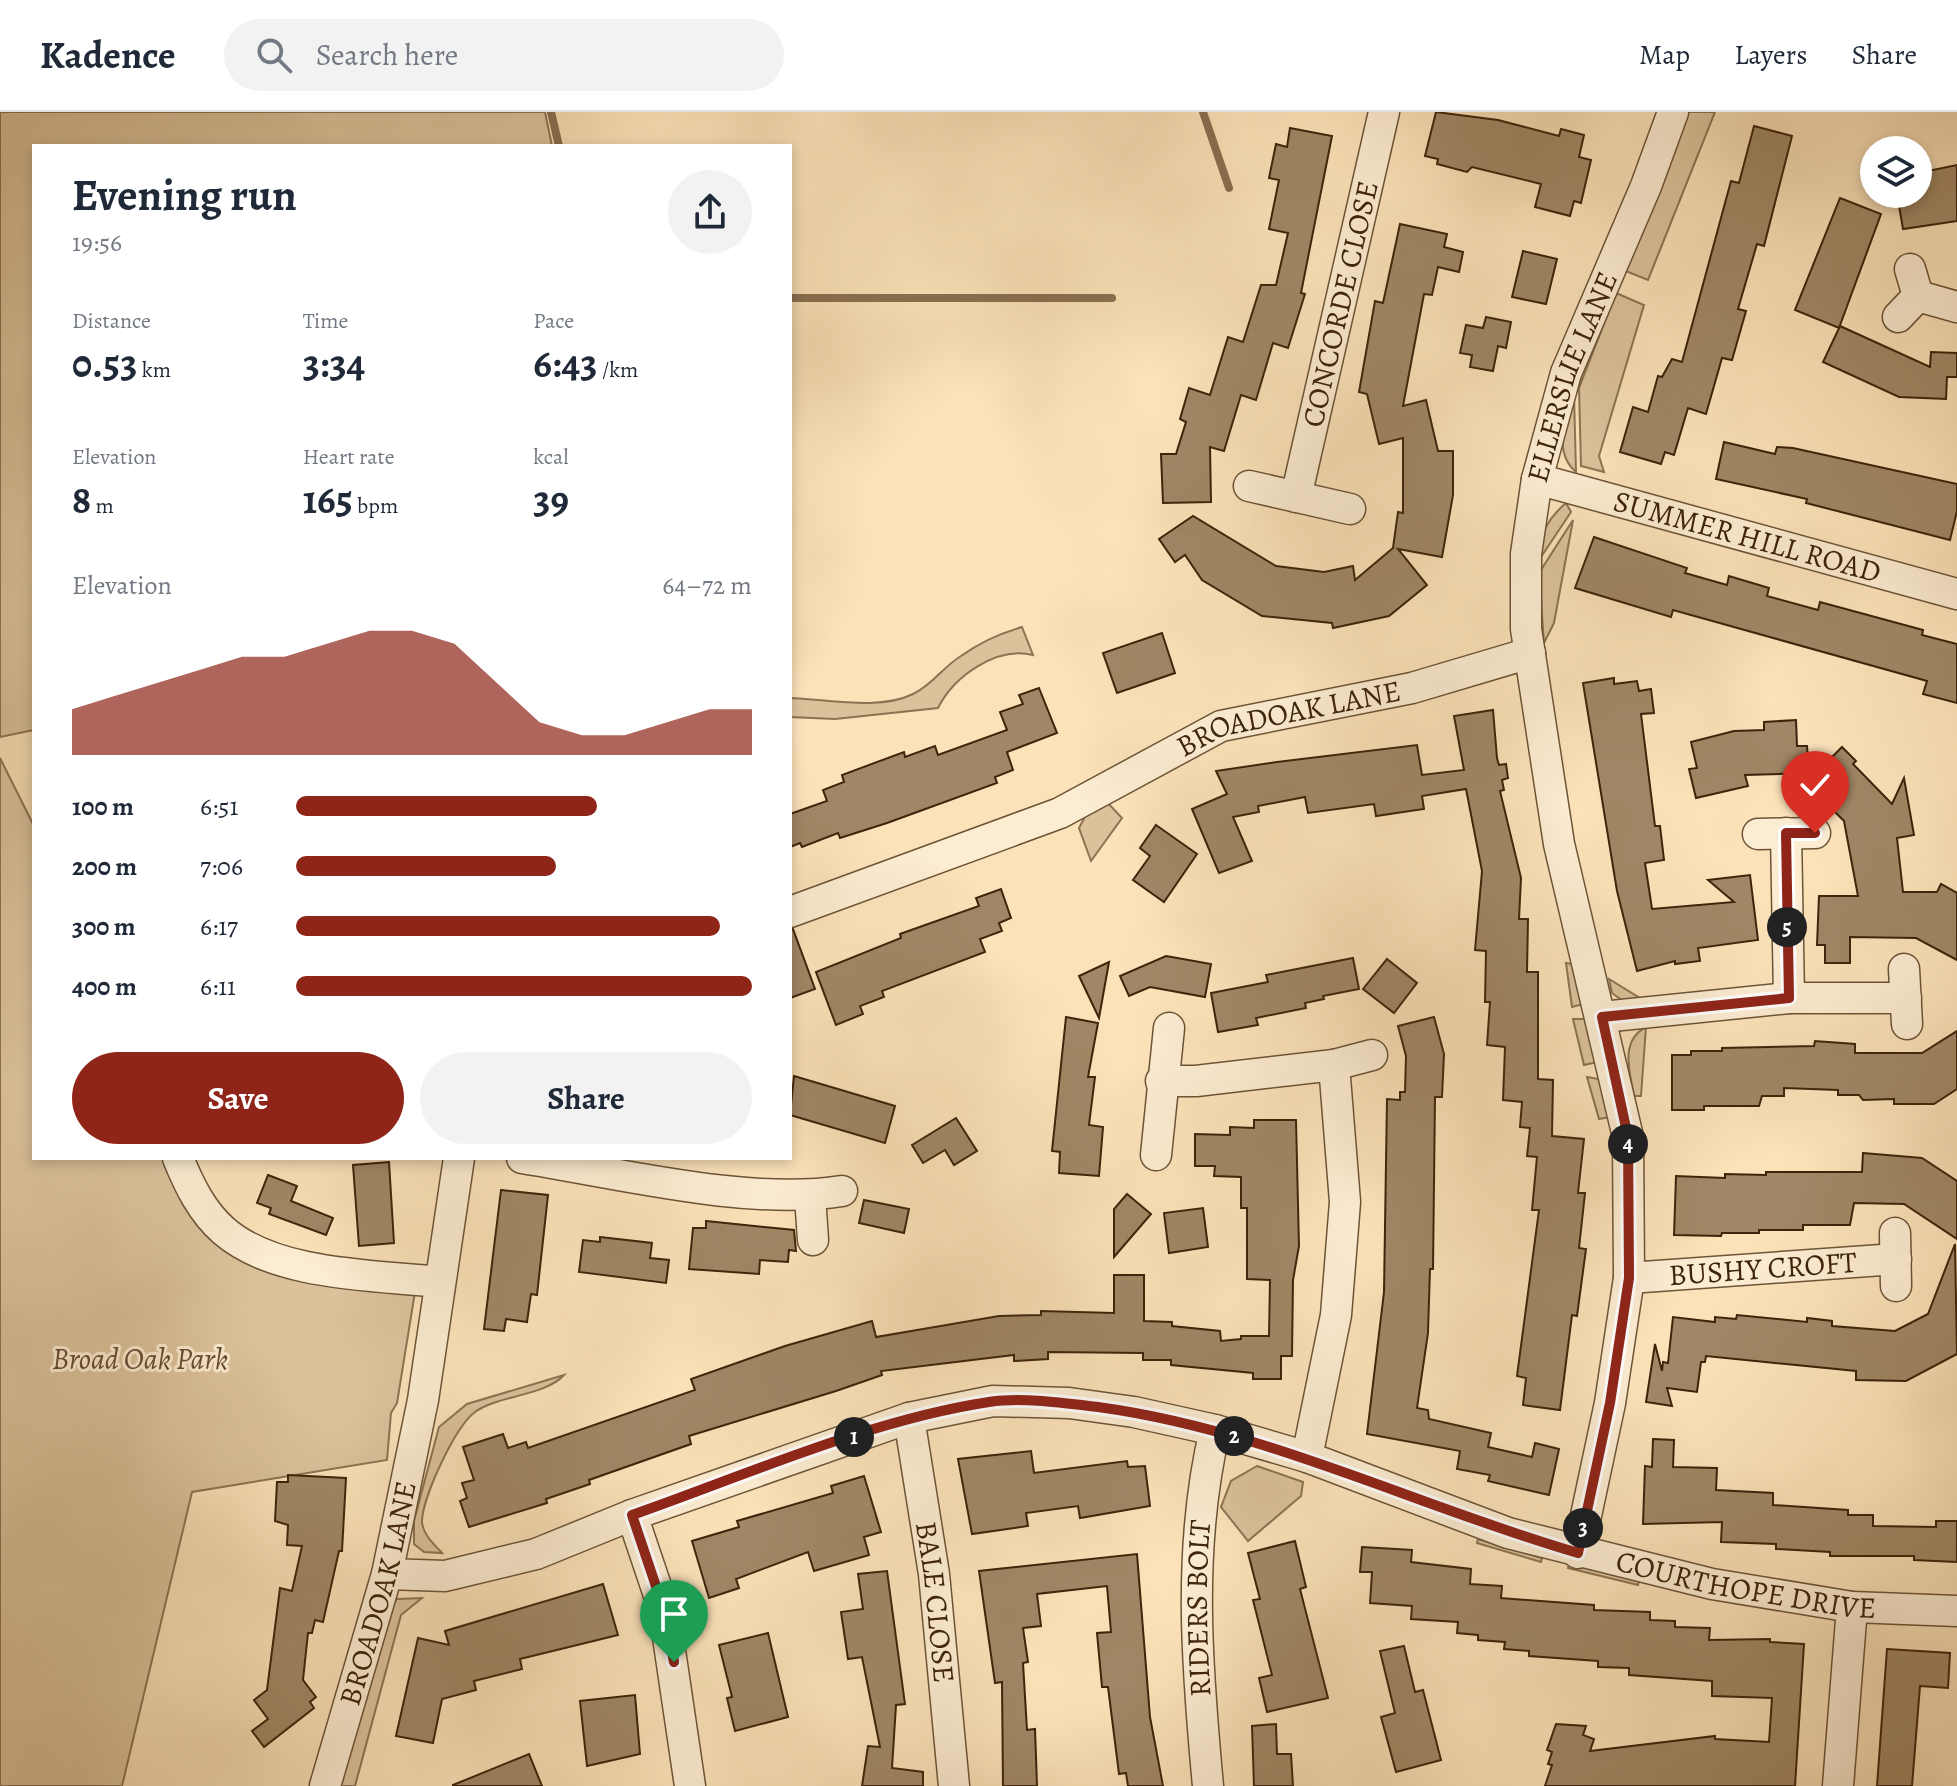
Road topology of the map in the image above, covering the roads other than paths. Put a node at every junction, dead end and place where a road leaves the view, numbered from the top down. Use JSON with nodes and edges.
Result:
{"nodes":[{"id":1,"x":1384,"y":112,"type":"edge"},
{"id":2,"x":1673,"y":112,"type":"edge"},
{"id":3,"x":1909,"y":294,"type":"dead end"},
{"id":4,"x":1957,"y":307,"type":"edge"},
{"id":5,"x":1537,"y":479,"type":"junction"},
{"id":6,"x":1249,"y":486,"type":"dead end"},
{"id":7,"x":1296,"y":497,"type":"junction"},
{"id":8,"x":1350,"y":509,"type":"dead end"},
{"id":9,"x":1957,"y":594,"type":"edge"},
{"id":10,"x":1530,"y":653,"type":"junction"},
{"id":11,"x":1786,"y":833,"type":"dead end"},
{"id":12,"x":792,"y":911,"type":"edge"},
{"id":13,"x":1906,"y":997,"type":"dead end"},
{"id":14,"x":1789,"y":998,"type":"junction"},
{"id":15,"x":1602,"y":1017,"type":"junction"},
{"id":16,"x":1169,"y":1028,"type":"dead end"},
{"id":17,"x":1372,"y":1055,"type":"dead end"},
{"id":18,"x":1334,"y":1065,"type":"junction"},
{"id":19,"x":1161,"y":1081,"type":"junction"},
{"id":20,"x":1156,"y":1155,"type":"dead end"},
{"id":21,"x":179,"y":1160,"type":"edge"},
{"id":22,"x":459,"y":1160,"type":"edge"},
{"id":23,"x":535,"y":1160,"type":"edge"},
{"id":24,"x":842,"y":1191,"type":"dead end"},
{"id":25,"x":810,"y":1196,"type":"junction"},
{"id":26,"x":813,"y":1240,"type":"dead end"},
{"id":27,"x":1896,"y":1259,"type":"dead end"},
{"id":28,"x":1629,"y":1278,"type":"junction"},
{"id":29,"x":439,"y":1282,"type":"junction"},
{"id":30,"x":909,"y":1418,"type":"junction"},
{"id":31,"x":1215,"y":1430,"type":"junction"},
{"id":32,"x":1307,"y":1457,"type":"junction"},
{"id":33,"x":632,"y":1515,"type":"junction"},
{"id":34,"x":1578,"y":1553,"type":"junction"},
{"id":35,"x":387,"y":1574,"type":"junction"},
{"id":36,"x":1852,"y":1607,"type":"junction"},
{"id":37,"x":1957,"y":1611,"type":"edge"},
{"id":38,"x":325,"y":1786,"type":"edge"},
{"id":39,"x":690,"y":1786,"type":"edge"},
{"id":40,"x":954,"y":1786,"type":"edge"},
{"id":41,"x":1208,"y":1786,"type":"edge"},
{"id":42,"x":1838,"y":1786,"type":"edge"}],
"edges":[{"from":1,"to":7,"type":"street","name":"CONCORDE CLOSE"},
{"from":2,"to":5,"type":"street","name":"ELLERSLIE LANE"},
{"from":3,"to":4,"type":"street"},
{"from":5,"to":9,"type":"street","name":"SUMMER HILL ROAD"},
{"from":5,"to":10,"type":"street","name":"ELLERSLIE LANE"},
{"from":6,"to":7,"type":"street"},
{"from":7,"to":8,"type":"street"},
{"from":10,"to":12,"type":"street","name":"BROADOAK LANE"},
{"from":10,"to":15,"type":"street","name":"ELLERSLIE LANE"},
{"from":11,"to":14,"type":"street"},
{"from":13,"to":14,"type":"street"},
{"from":14,"to":15,"type":"street"},
{"from":15,"to":28,"type":"street","name":"ELLERSLIE LANE"},
{"from":16,"to":19,"type":"street"},
{"from":17,"to":18,"type":"street"},
{"from":18,"to":19,"type":"street"},
{"from":18,"to":32,"type":"street"},
{"from":19,"to":20,"type":"street"},
{"from":21,"to":29,"type":"street"},
{"from":22,"to":29,"type":"street","name":"BROADOAK LANE"},
{"from":23,"to":25,"type":"street"},
{"from":24,"to":25,"type":"street"},
{"from":25,"to":26,"type":"street"},
{"from":27,"to":28,"type":"street","name":"BUSHY CROFT"},
{"from":28,"to":34,"type":"street","name":"ELLERSLIE LANE"},
{"from":29,"to":35,"type":"street","name":"BROADOAK LANE"},
{"from":30,"to":31,"type":"street","name":"COURTHOPE DRIVE"},
{"from":30,"to":33,"type":"street","name":"COURTHOPE DRIVE"},
{"from":30,"to":40,"type":"street","name":"BALE CLOSE"},
{"from":31,"to":32,"type":"street","name":"COURTHOPE DRIVE"},
{"from":31,"to":41,"type":"street","name":"RIDERS BOLT"},
{"from":32,"to":34,"type":"street","name":"COURTHOPE DRIVE"},
{"from":33,"to":35,"type":"street","name":"COURTHOPE DRIVE"},
{"from":33,"to":39,"type":"street"},
{"from":34,"to":36,"type":"street","name":"COURTHOPE DRIVE"},
{"from":35,"to":38,"type":"street","name":"BROADOAK LANE"},
{"from":36,"to":37,"type":"street","name":"COURTHOPE DRIVE"},
{"from":36,"to":42,"type":"street"}]}
